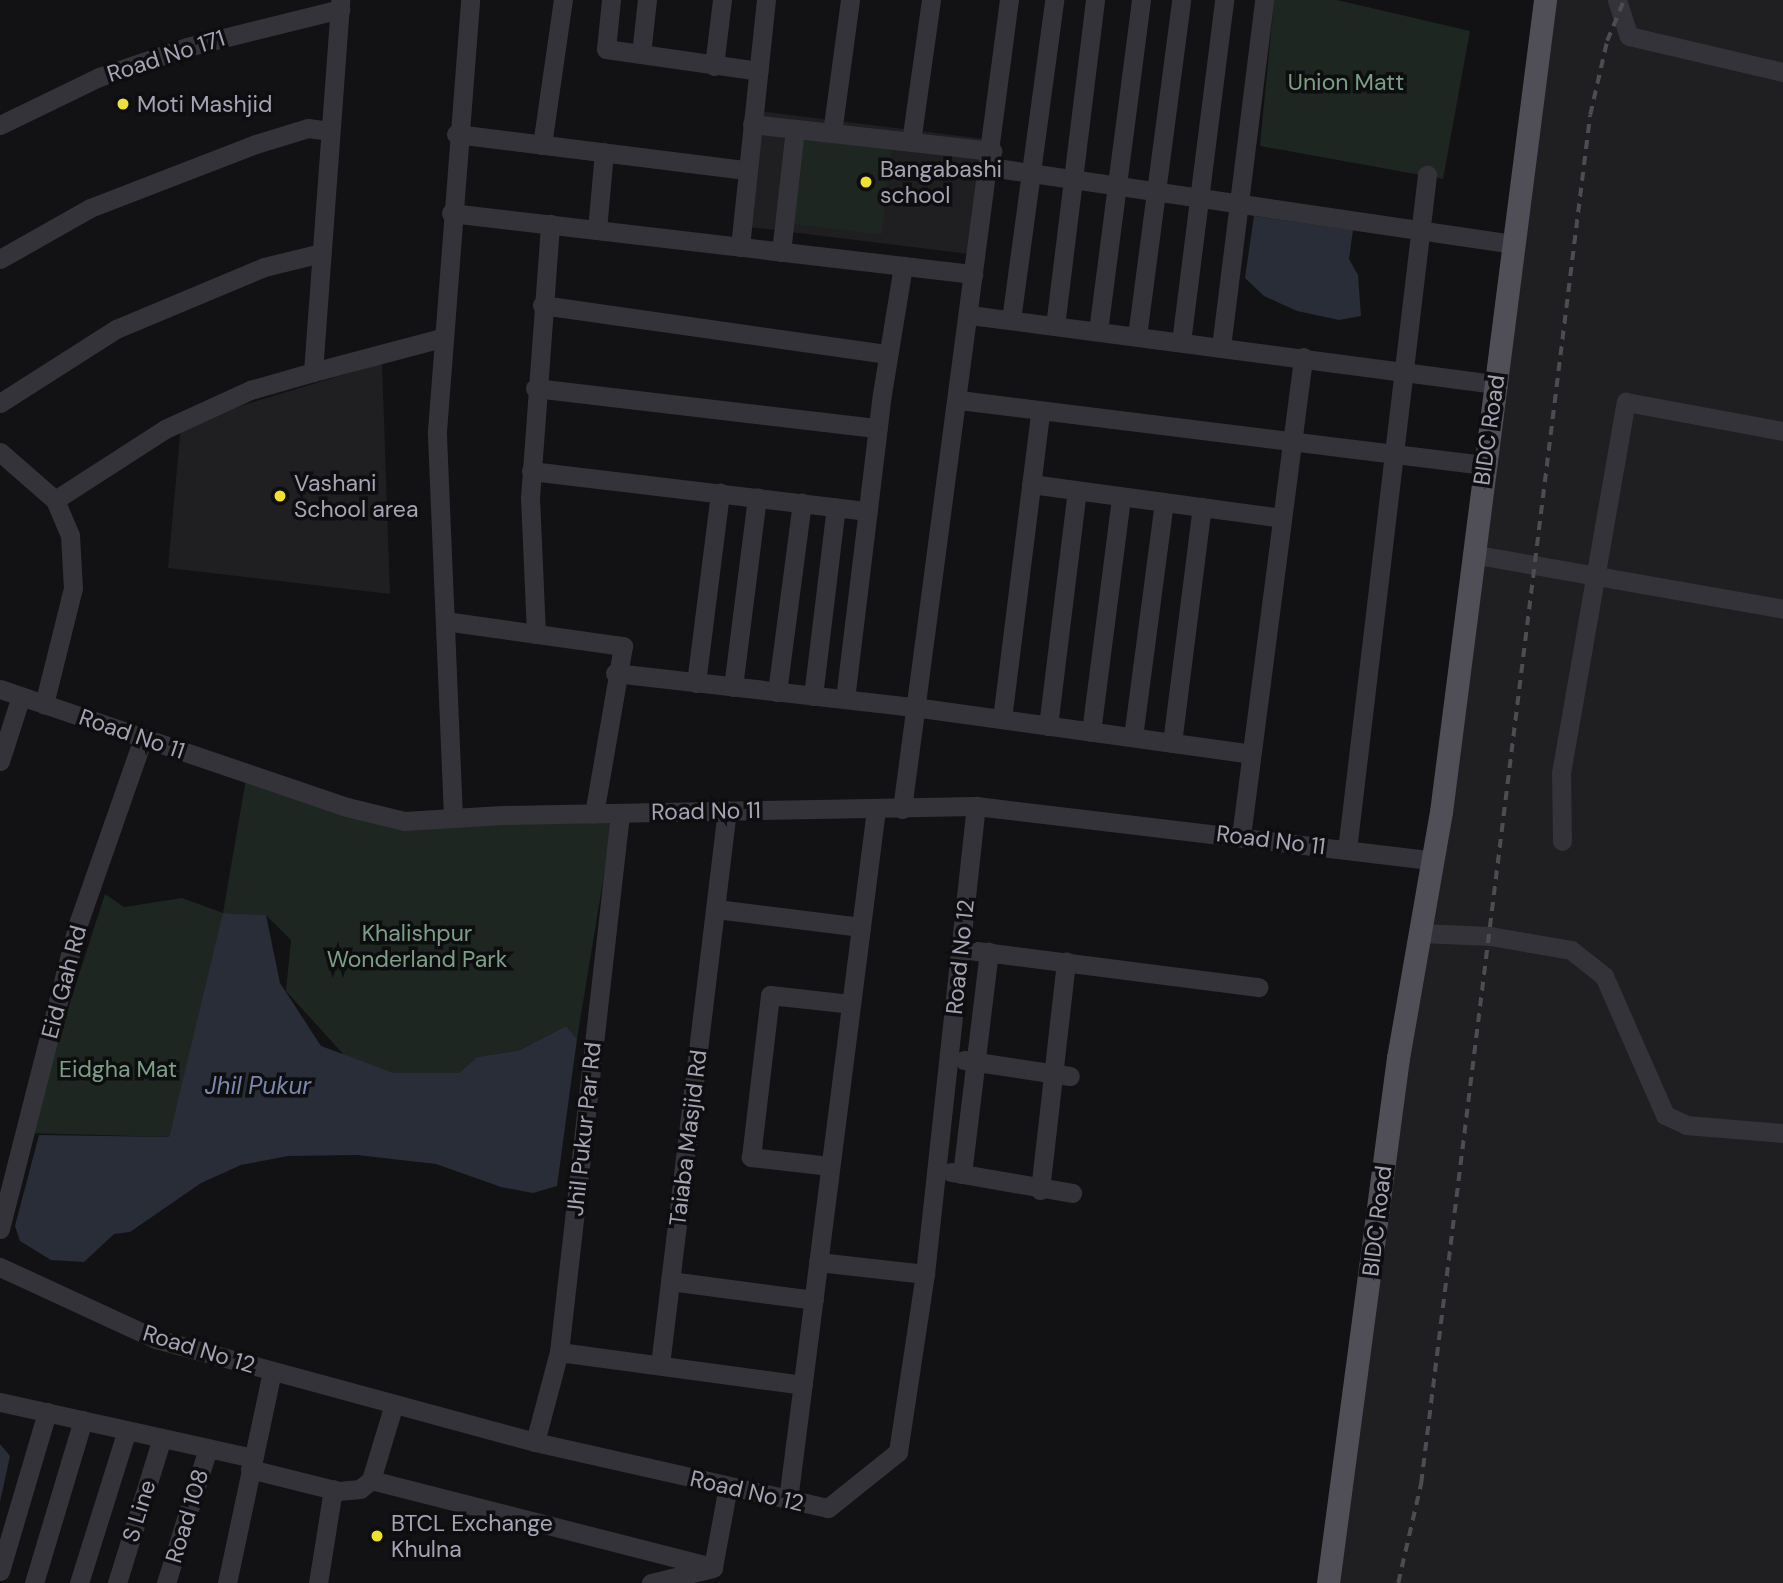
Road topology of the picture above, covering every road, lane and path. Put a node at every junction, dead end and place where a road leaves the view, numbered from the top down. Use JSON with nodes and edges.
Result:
{"nodes":[{"id":1,"x":470,"y":0,"type":"edge"},
{"id":2,"x":563,"y":0,"type":"edge"},
{"id":3,"x":611,"y":0,"type":"edge"},
{"id":4,"x":647,"y":0,"type":"edge"},
{"id":5,"x":722,"y":0,"type":"edge"},
{"id":6,"x":766,"y":0,"type":"edge"},
{"id":7,"x":850,"y":0,"type":"edge"},
{"id":8,"x":931,"y":0,"type":"edge"},
{"id":9,"x":1009,"y":0,"type":"edge"},
{"id":10,"x":1054,"y":0,"type":"edge"},
{"id":11,"x":1095,"y":0,"type":"edge"},
{"id":12,"x":1141,"y":0,"type":"edge"},
{"id":13,"x":1181,"y":0,"type":"edge"},
{"id":14,"x":1224,"y":0,"type":"edge"},
{"id":15,"x":1265,"y":0,"type":"edge"},
{"id":16,"x":1532,"y":0,"type":"edge"},
{"id":17,"x":1545,"y":0,"type":"edge"},
{"id":18,"x":1617,"y":0,"type":"edge"},
{"id":19,"x":340,"y":4,"type":"edge"},
{"id":20,"x":641,"y":54,"type":"junction"},
{"id":21,"x":714,"y":66,"type":"junction"},
{"id":22,"x":758,"y":71,"type":"junction"},
{"id":23,"x":1783,"y":72,"type":"edge"},
{"id":24,"x":751,"y":124,"type":"junction"},
{"id":25,"x":0,"y":125,"type":"edge"},
{"id":26,"x":795,"y":128,"type":"junction"},
{"id":27,"x":329,"y":131,"type":"junction"},
{"id":28,"x":832,"y":133,"type":"junction"},
{"id":29,"x":457,"y":134,"type":"junction"},
{"id":30,"x":911,"y":142,"type":"junction"},
{"id":31,"x":542,"y":145,"type":"junction"},
{"id":32,"x":604,"y":152,"type":"junction"},
{"id":33,"x":991,"y":159,"type":"junction"},
{"id":34,"x":746,"y":170,"type":"junction"},
{"id":35,"x":1033,"y":173,"type":"junction"},
{"id":36,"x":1427,"y":175,"type":"dead end"},
{"id":37,"x":1073,"y":179,"type":"junction"},
{"id":38,"x":1119,"y":186,"type":"junction"},
{"id":39,"x":1158,"y":191,"type":"junction"},
{"id":40,"x":1198,"y":197,"type":"junction"},
{"id":41,"x":1242,"y":203,"type":"junction"},
{"id":42,"x":451,"y":213,"type":"junction"},
{"id":43,"x":550,"y":225,"type":"junction"},
{"id":44,"x":1417,"y":229,"type":"junction"},
{"id":45,"x":597,"y":230,"type":"junction"},
{"id":46,"x":1508,"y":242,"type":"junction"},
{"id":47,"x":740,"y":247,"type":"junction"},
{"id":48,"x":781,"y":252,"type":"junction"},
{"id":49,"x":321,"y":253,"type":"junction"},
{"id":50,"x":0,"y":259,"type":"edge"},
{"id":51,"x":903,"y":266,"type":"junction"},
{"id":52,"x":973,"y":274,"type":"junction"},
{"id":53,"x":542,"y":304,"type":"junction"},
{"id":54,"x":970,"y":315,"type":"junction"},
{"id":55,"x":1011,"y":320,"type":"junction"},
{"id":56,"x":1055,"y":326,"type":"junction"},
{"id":57,"x":1098,"y":331,"type":"junction"},
{"id":58,"x":1138,"y":336,"type":"junction"},
{"id":59,"x":442,"y":338,"type":"junction"},
{"id":60,"x":1181,"y":342,"type":"junction"},
{"id":61,"x":1221,"y":347,"type":"junction"},
{"id":62,"x":888,"y":354,"type":"junction"},
{"id":63,"x":1303,"y":357,"type":"junction"},
{"id":64,"x":1405,"y":370,"type":"junction"},
{"id":65,"x":313,"y":372,"type":"junction"},
{"id":66,"x":1490,"y":382,"type":"junction"},
{"id":67,"x":535,"y":388,"type":"junction"},
{"id":68,"x":960,"y":400,"type":"junction"},
{"id":69,"x":0,"y":404,"type":"edge"},
{"id":70,"x":1040,"y":415,"type":"dead end"},
{"id":71,"x":878,"y":429,"type":"junction"},
{"id":72,"x":1783,"y":431,"type":"edge"},
{"id":73,"x":1291,"y":443,"type":"junction"},
{"id":74,"x":0,"y":453,"type":"edge"},
{"id":75,"x":1394,"y":453,"type":"junction"},
{"id":76,"x":1479,"y":464,"type":"junction"},
{"id":77,"x":531,"y":471,"type":"junction"},
{"id":78,"x":1031,"y":484,"type":"junction"},
{"id":79,"x":1077,"y":491,"type":"junction"},
{"id":80,"x":720,"y":493,"type":"junction"},
{"id":81,"x":1121,"y":497,"type":"junction"},
{"id":82,"x":757,"y":498,"type":"junction"},
{"id":83,"x":55,"y":500,"type":"junction"},
{"id":84,"x":1164,"y":502,"type":"junction"},
{"id":85,"x":802,"y":503,"type":"junction"},
{"id":86,"x":836,"y":507,"type":"junction"},
{"id":87,"x":1202,"y":507,"type":"junction"},
{"id":88,"x":868,"y":511,"type":"junction"},
{"id":89,"x":1281,"y":517,"type":"junction"},
{"id":90,"x":1472,"y":554,"type":"junction"},
{"id":91,"x":1599,"y":574,"type":"junction"},
{"id":92,"x":1783,"y":609,"type":"edge"},
{"id":93,"x":445,"y":621,"type":"junction"},
{"id":94,"x":536,"y":634,"type":"junction"},
{"id":95,"x":615,"y":673,"type":"junction"},
{"id":96,"x":696,"y":683,"type":"junction"},
{"id":97,"x":733,"y":687,"type":"junction"},
{"id":98,"x":0,"y":689,"type":"edge"},
{"id":99,"x":777,"y":692,"type":"junction"},
{"id":100,"x":21,"y":696,"type":"junction"},
{"id":101,"x":813,"y":696,"type":"junction"},
{"id":102,"x":845,"y":699,"type":"junction"},
{"id":103,"x":44,"y":704,"type":"junction"},
{"id":104,"x":914,"y":707,"type":"junction"},
{"id":105,"x":1002,"y":719,"type":"junction"},
{"id":106,"x":1048,"y":726,"type":"junction"},
{"id":107,"x":1091,"y":732,"type":"junction"},
{"id":108,"x":1133,"y":737,"type":"junction"},
{"id":109,"x":143,"y":738,"type":"junction"},
{"id":110,"x":1172,"y":743,"type":"junction"},
{"id":111,"x":1251,"y":754,"type":"junction"},
{"id":112,"x":0,"y":761,"type":"edge"},
{"id":113,"x":976,"y":806,"type":"junction"},
{"id":114,"x":876,"y":808,"type":"junction"},
{"id":115,"x":902,"y":809,"type":"junction"},
{"id":116,"x":727,"y":810,"type":"junction"},
{"id":117,"x":594,"y":814,"type":"junction"},
{"id":118,"x":620,"y":814,"type":"junction"},
{"id":119,"x":453,"y":817,"type":"junction"},
{"id":120,"x":1241,"y":836,"type":"junction"},
{"id":121,"x":1562,"y":841,"type":"dead end"},
{"id":122,"x":1347,"y":850,"type":"junction"},
{"id":123,"x":1430,"y":860,"type":"junction"},
{"id":124,"x":716,"y":909,"type":"junction"},
{"id":125,"x":861,"y":927,"type":"junction"},
{"id":126,"x":1420,"y":933,"type":"junction"},
{"id":127,"x":961,"y":948,"type":"junction"},
{"id":128,"x":989,"y":952,"type":"junction"},
{"id":129,"x":1066,"y":961,"type":"junction"},
{"id":130,"x":1259,"y":987,"type":"dead end"},
{"id":131,"x":851,"y":1004,"type":"junction"},
{"id":132,"x":949,"y":1057,"type":"junction"},
{"id":133,"x":976,"y":1061,"type":"junction"},
{"id":134,"x":1062,"y":1075,"type":"junction"},
{"id":135,"x":1783,"y":1133,"type":"edge"},
{"id":136,"x":830,"y":1167,"type":"junction"},
{"id":137,"x":937,"y":1170,"type":"junction"},
{"id":138,"x":962,"y":1174,"type":"junction"},
{"id":139,"x":1040,"y":1190,"type":"junction"},
{"id":140,"x":1072,"y":1193,"type":"dead end"},
{"id":141,"x":0,"y":1229,"type":"edge"},
{"id":142,"x":818,"y":1262,"type":"junction"},
{"id":143,"x":0,"y":1267,"type":"edge"},
{"id":144,"x":925,"y":1274,"type":"junction"},
{"id":145,"x":670,"y":1281,"type":"junction"},
{"id":146,"x":814,"y":1300,"type":"junction"},
{"id":147,"x":559,"y":1352,"type":"junction"},
{"id":148,"x":660,"y":1365,"type":"junction"},
{"id":149,"x":272,"y":1371,"type":"junction"},
{"id":150,"x":803,"y":1385,"type":"junction"},
{"id":151,"x":0,"y":1402,"type":"edge"},
{"id":152,"x":394,"y":1404,"type":"junction"},
{"id":153,"x":47,"y":1412,"type":"junction"},
{"id":154,"x":83,"y":1420,"type":"junction"},
{"id":155,"x":127,"y":1430,"type":"junction"},
{"id":156,"x":162,"y":1438,"type":"junction"},
{"id":157,"x":535,"y":1442,"type":"junction"},
{"id":158,"x":208,"y":1448,"type":"junction"},
{"id":159,"x":251,"y":1463,"type":"junction"},
{"id":160,"x":371,"y":1480,"type":"junction"},
{"id":161,"x":728,"y":1486,"type":"junction"},
{"id":162,"x":333,"y":1489,"type":"junction"},
{"id":163,"x":788,"y":1500,"type":"junction"},
{"id":164,"x":713,"y":1567,"type":"junction"},
{"id":165,"x":0,"y":1572,"type":"edge"},
{"id":166,"x":34,"y":1583,"type":"edge"},
{"id":167,"x":79,"y":1583,"type":"edge"},
{"id":168,"x":117,"y":1583,"type":"edge"},
{"id":169,"x":166,"y":1583,"type":"edge"},
{"id":170,"x":227,"y":1583,"type":"edge"},
{"id":171,"x":318,"y":1583,"type":"edge"},
{"id":172,"x":651,"y":1583,"type":"edge"},
{"id":173,"x":1328,"y":1583,"type":"edge"}],
"edges":[{"from":1,"to":29,"type":"street"},
{"from":2,"to":31,"type":"street"},
{"from":3,"to":20,"type":"street"},
{"from":4,"to":20,"type":"street"},
{"from":5,"to":21,"type":"street"},
{"from":6,"to":22,"type":"street"},
{"from":7,"to":28,"type":"street"},
{"from":8,"to":30,"type":"street"},
{"from":9,"to":33,"type":"street"},
{"from":10,"to":35,"type":"street"},
{"from":11,"to":37,"type":"street"},
{"from":12,"to":38,"type":"street"},
{"from":13,"to":39,"type":"street"},
{"from":14,"to":40,"type":"street"},
{"from":15,"to":41,"type":"street"},
{"from":16,"to":46,"type":"main road","name":"BIDC Road"},
{"from":17,"to":46,"type":"main road","name":"BIDC Road"},
{"from":18,"to":23,"type":"street"},
{"from":19,"to":25,"type":"street","name":"Road No 171"},
{"from":19,"to":27,"type":"street"},
{"from":20,"to":21,"type":"street"},
{"from":21,"to":22,"type":"street"},
{"from":22,"to":24,"type":"street"},
{"from":24,"to":26,"type":"street"},
{"from":24,"to":34,"type":"street"},
{"from":26,"to":28,"type":"street"},
{"from":26,"to":48,"type":"street"},
{"from":27,"to":49,"type":"street"},
{"from":27,"to":50,"type":"street"},
{"from":28,"to":30,"type":"street"},
{"from":29,"to":31,"type":"street"},
{"from":29,"to":42,"type":"street"},
{"from":30,"to":33,"type":"street"},
{"from":31,"to":32,"type":"street"},
{"from":32,"to":34,"type":"street"},
{"from":32,"to":45,"type":"street"},
{"from":33,"to":35,"type":"street"},
{"from":33,"to":52,"type":"street"},
{"from":34,"to":47,"type":"street"},
{"from":35,"to":37,"type":"street"},
{"from":35,"to":55,"type":"street"},
{"from":36,"to":44,"type":"street"},
{"from":37,"to":38,"type":"street"},
{"from":37,"to":56,"type":"street"},
{"from":38,"to":39,"type":"street"},
{"from":38,"to":57,"type":"street"},
{"from":39,"to":40,"type":"street"},
{"from":39,"to":58,"type":"street"},
{"from":40,"to":41,"type":"street"},
{"from":40,"to":60,"type":"street"},
{"from":41,"to":44,"type":"street"},
{"from":41,"to":61,"type":"street"},
{"from":42,"to":43,"type":"street"},
{"from":42,"to":59,"type":"street"},
{"from":43,"to":45,"type":"street"},
{"from":43,"to":53,"type":"street"},
{"from":44,"to":46,"type":"street"},
{"from":44,"to":64,"type":"street"},
{"from":45,"to":47,"type":"street"},
{"from":46,"to":66,"type":"main road","name":"BIDC Road"},
{"from":47,"to":48,"type":"street"},
{"from":48,"to":51,"type":"street"},
{"from":49,"to":65,"type":"street"},
{"from":49,"to":69,"type":"street"},
{"from":51,"to":52,"type":"street"},
{"from":51,"to":62,"type":"street"},
{"from":52,"to":54,"type":"street"},
{"from":53,"to":62,"type":"street"},
{"from":53,"to":67,"type":"street"},
{"from":54,"to":55,"type":"street"},
{"from":54,"to":68,"type":"street"},
{"from":55,"to":56,"type":"street"},
{"from":56,"to":57,"type":"street"},
{"from":57,"to":58,"type":"street"},
{"from":58,"to":60,"type":"street"},
{"from":59,"to":65,"type":"street"},
{"from":59,"to":93,"type":"street"},
{"from":60,"to":61,"type":"street"},
{"from":61,"to":63,"type":"street"},
{"from":62,"to":71,"type":"street"},
{"from":63,"to":64,"type":"street"},
{"from":63,"to":73,"type":"street"},
{"from":64,"to":66,"type":"street"},
{"from":64,"to":75,"type":"street"},
{"from":65,"to":83,"type":"street"},
{"from":66,"to":76,"type":"main road","name":"BIDC Road"},
{"from":67,"to":71,"type":"street"},
{"from":67,"to":77,"type":"street"},
{"from":68,"to":73,"type":"street"},
{"from":68,"to":104,"type":"street"},
{"from":70,"to":78,"type":"street"},
{"from":71,"to":88,"type":"street"},
{"from":72,"to":91,"type":"street"},
{"from":73,"to":75,"type":"street"},
{"from":73,"to":89,"type":"street"},
{"from":74,"to":83,"type":"street"},
{"from":75,"to":76,"type":"street"},
{"from":75,"to":122,"type":"street"},
{"from":76,"to":90,"type":"main road","name":"BIDC Road"},
{"from":76,"to":123,"type":"main road","name":"BIDC Road"},
{"from":77,"to":80,"type":"street"},
{"from":77,"to":94,"type":"street"},
{"from":78,"to":79,"type":"street"},
{"from":78,"to":105,"type":"street"},
{"from":79,"to":81,"type":"street"},
{"from":79,"to":106,"type":"street"},
{"from":80,"to":82,"type":"street"},
{"from":80,"to":96,"type":"street"},
{"from":81,"to":84,"type":"street"},
{"from":81,"to":107,"type":"street"},
{"from":82,"to":85,"type":"street"},
{"from":82,"to":97,"type":"street"},
{"from":83,"to":103,"type":"street"},
{"from":84,"to":87,"type":"street"},
{"from":84,"to":108,"type":"street"},
{"from":85,"to":86,"type":"street"},
{"from":85,"to":99,"type":"street"},
{"from":86,"to":88,"type":"street"},
{"from":86,"to":101,"type":"street"},
{"from":87,"to":89,"type":"street"},
{"from":87,"to":110,"type":"street"},
{"from":88,"to":102,"type":"street"},
{"from":89,"to":111,"type":"street"},
{"from":90,"to":91,"type":"street"},
{"from":90,"to":123,"type":"main road","name":"BIDC Road"},
{"from":91,"to":92,"type":"street"},
{"from":91,"to":121,"type":"street"},
{"from":93,"to":94,"type":"street"},
{"from":93,"to":119,"type":"street"},
{"from":94,"to":95,"type":"street"},
{"from":95,"to":96,"type":"street"},
{"from":95,"to":117,"type":"street"},
{"from":96,"to":97,"type":"street"},
{"from":97,"to":99,"type":"street"},
{"from":98,"to":100,"type":"street","name":"Road No 11"},
{"from":99,"to":101,"type":"street"},
{"from":100,"to":103,"type":"street","name":"Road No 11"},
{"from":100,"to":112,"type":"street"},
{"from":101,"to":102,"type":"street"},
{"from":102,"to":104,"type":"street"},
{"from":103,"to":109,"type":"street","name":"Road No 11"},
{"from":104,"to":105,"type":"street"},
{"from":104,"to":115,"type":"street"},
{"from":105,"to":106,"type":"street"},
{"from":106,"to":107,"type":"street"},
{"from":107,"to":108,"type":"street"},
{"from":108,"to":110,"type":"street"},
{"from":109,"to":119,"type":"street","name":"Road No 11"},
{"from":109,"to":141,"type":"street","name":"Eid Gah Rd"},
{"from":110,"to":111,"type":"street"},
{"from":111,"to":120,"type":"street"},
{"from":113,"to":115,"type":"street","name":"Road No 11"},
{"from":113,"to":120,"type":"street","name":"Road No 11"},
{"from":113,"to":127,"type":"street","name":"Road No 12"},
{"from":114,"to":115,"type":"street","name":"Road No 11"},
{"from":114,"to":116,"type":"street","name":"Road No 11"},
{"from":114,"to":125,"type":"street"},
{"from":116,"to":118,"type":"street","name":"Road No 11"},
{"from":116,"to":124,"type":"street","name":"Taiaba Masjid Rd"},
{"from":117,"to":118,"type":"street","name":"Road No 11"},
{"from":117,"to":119,"type":"street","name":"Road No 11"},
{"from":118,"to":147,"type":"street","name":"Jhil Pukur Par Rd"},
{"from":120,"to":122,"type":"street","name":"Road No 11"},
{"from":122,"to":123,"type":"street","name":"Road No 11"},
{"from":123,"to":126,"type":"main road","name":"BIDC Road"},
{"from":124,"to":125,"type":"street"},
{"from":124,"to":145,"type":"street","name":"Taiaba Masjid Rd"},
{"from":125,"to":131,"type":"street"},
{"from":126,"to":135,"type":"street"},
{"from":126,"to":173,"type":"main road","name":"BIDC Road"},
{"from":127,"to":128,"type":"street"},
{"from":127,"to":132,"type":"street","name":"Road No 12"},
{"from":128,"to":129,"type":"street"},
{"from":128,"to":133,"type":"street"},
{"from":129,"to":130,"type":"street"},
{"from":129,"to":134,"type":"street"},
{"from":131,"to":136,"type":"street"},
{"from":131,"to":136,"type":"street"},
{"from":132,"to":133,"type":"street"},
{"from":132,"to":137,"type":"street","name":"Road No 12"},
{"from":133,"to":134,"type":"street"},
{"from":133,"to":138,"type":"street"},
{"from":134,"to":139,"type":"street"},
{"from":136,"to":142,"type":"street"},
{"from":137,"to":138,"type":"street"},
{"from":137,"to":144,"type":"street","name":"Road No 12"},
{"from":138,"to":139,"type":"street"},
{"from":139,"to":140,"type":"street"},
{"from":142,"to":144,"type":"street"},
{"from":142,"to":146,"type":"street"},
{"from":143,"to":149,"type":"street","name":"Road No 12"},
{"from":144,"to":163,"type":"street","name":"Road No 12"},
{"from":145,"to":146,"type":"street"},
{"from":145,"to":148,"type":"street","name":"Taiaba Masjid Rd"},
{"from":146,"to":150,"type":"street"},
{"from":147,"to":148,"type":"street"},
{"from":147,"to":157,"type":"street","name":"Jhil Pukur Par Rd"},
{"from":148,"to":150,"type":"street"},
{"from":149,"to":152,"type":"street","name":"Road No 12"},
{"from":149,"to":159,"type":"street"},
{"from":150,"to":163,"type":"street"},
{"from":151,"to":153,"type":"street"},
{"from":152,"to":157,"type":"street","name":"Road No 12"},
{"from":152,"to":160,"type":"street"},
{"from":153,"to":154,"type":"street"},
{"from":153,"to":165,"type":"street"},
{"from":154,"to":155,"type":"street"},
{"from":154,"to":166,"type":"street"},
{"from":155,"to":156,"type":"street"},
{"from":155,"to":167,"type":"street"},
{"from":156,"to":158,"type":"street"},
{"from":156,"to":168,"type":"street","name":"S Line"},
{"from":157,"to":161,"type":"street","name":"Road No 12"},
{"from":158,"to":159,"type":"street"},
{"from":158,"to":169,"type":"street","name":"Road 108"},
{"from":159,"to":162,"type":"street"},
{"from":159,"to":170,"type":"street"},
{"from":160,"to":162,"type":"street"},
{"from":160,"to":164,"type":"street"},
{"from":161,"to":163,"type":"street","name":"Road No 12"},
{"from":161,"to":164,"type":"street"},
{"from":162,"to":171,"type":"street"},
{"from":164,"to":172,"type":"street"}]}
